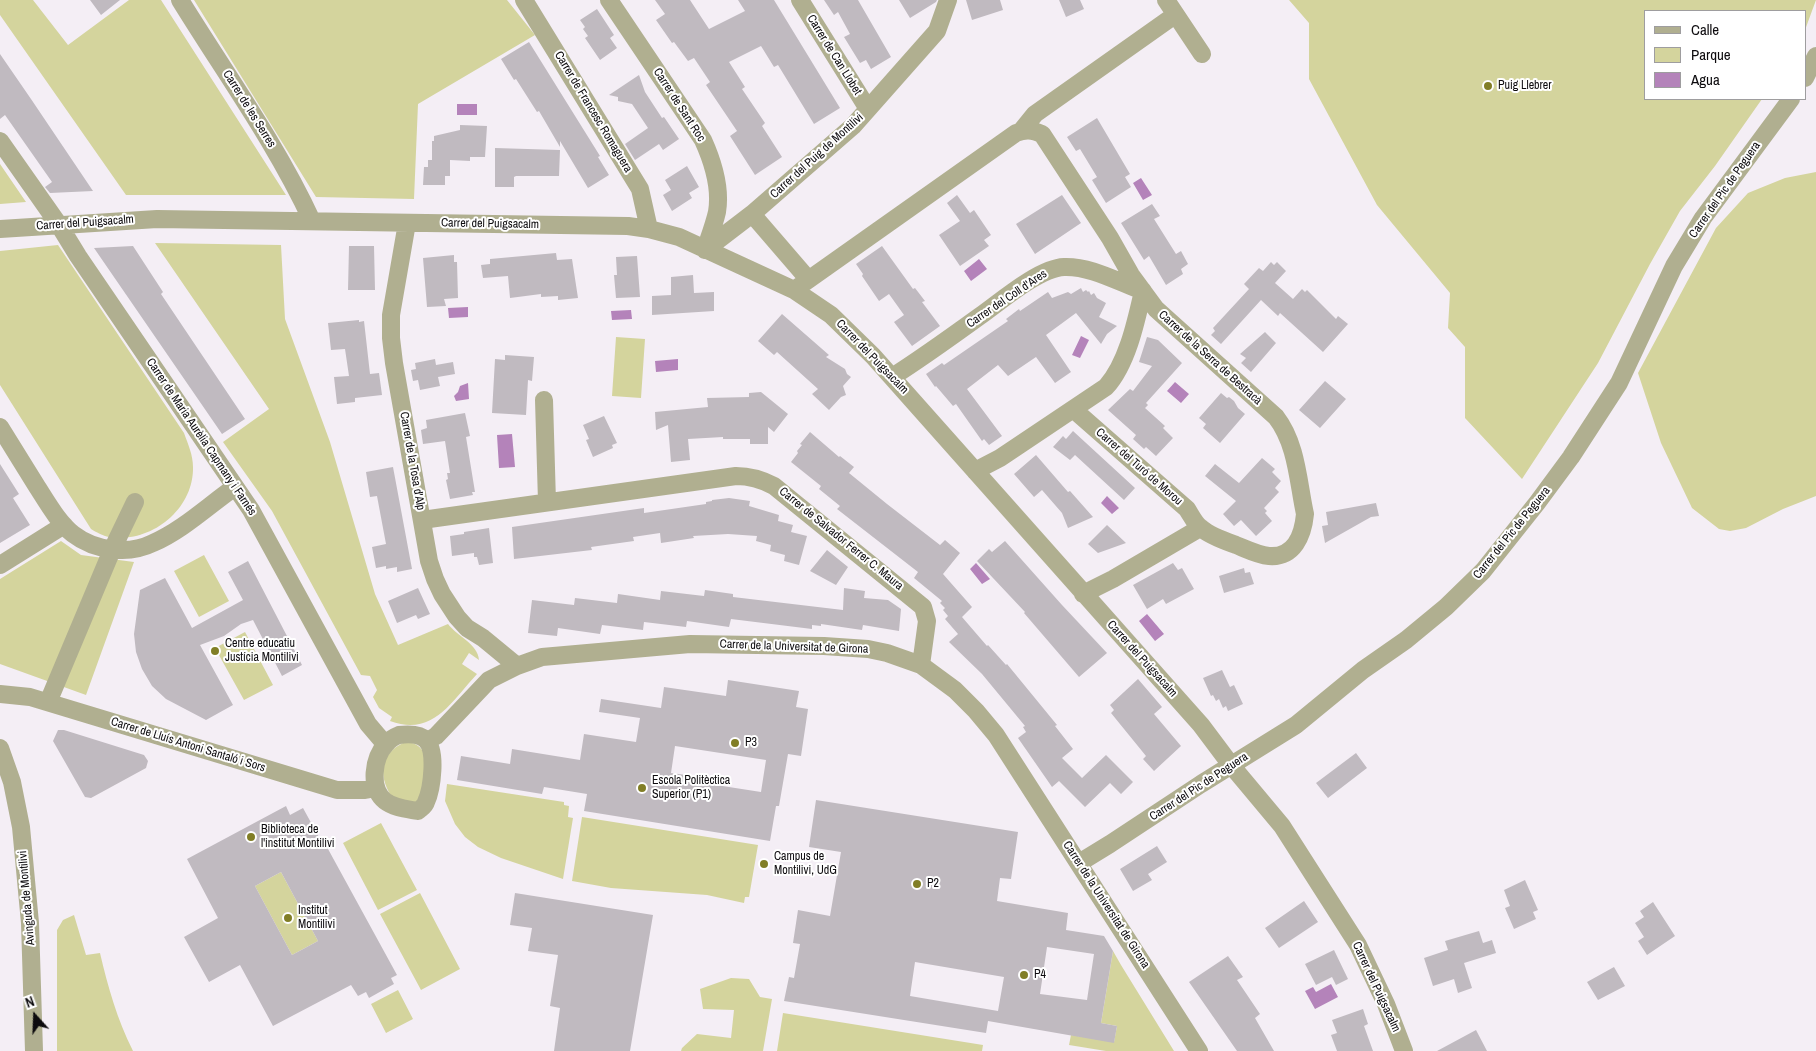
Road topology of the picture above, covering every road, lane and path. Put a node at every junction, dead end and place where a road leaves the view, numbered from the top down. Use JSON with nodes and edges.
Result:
{"nodes":[{"id":1,"x":180,"y":0,"type":"edge"},
{"id":2,"x":524,"y":0,"type":"edge"},
{"id":3,"x":609,"y":0,"type":"edge"},
{"id":4,"x":800,"y":0,"type":"edge"},
{"id":5,"x":948,"y":0,"type":"edge"},
{"id":6,"x":1170,"y":7,"type":"edge"},
{"id":7,"x":1202,"y":54,"type":"dead end"},
{"id":8,"x":1816,"y":56,"type":"edge"},
{"id":9,"x":1806,"y":76,"type":"edge"},
{"id":10,"x":1790,"y":100,"type":"edge"},
{"id":11,"x":868,"y":109,"type":"junction"},
{"id":12,"x":1022,"y":130,"type":"junction"},
{"id":13,"x":0,"y":141,"type":"edge"},
{"id":14,"x":752,"y":214,"type":"junction"},
{"id":15,"x":312,"y":221,"type":"junction"},
{"id":16,"x":407,"y":223,"type":"junction"},
{"id":17,"x":59,"y":225,"type":"junction"},
{"id":18,"x":0,"y":229,"type":"edge"},
{"id":19,"x":649,"y":229,"type":"junction"},
{"id":20,"x":705,"y":250,"type":"junction"},
{"id":21,"x":801,"y":284,"type":"junction"},
{"id":22,"x":1143,"y":291,"type":"junction"},
{"id":23,"x":892,"y":377,"type":"junction"},
{"id":24,"x":544,"y":400,"type":"dead end"},
{"id":25,"x":1073,"y":409,"type":"junction"},
{"id":26,"x":0,"y":427,"type":"edge"},
{"id":27,"x":975,"y":471,"type":"junction"},
{"id":28,"x":235,"y":487,"type":"junction"},
{"id":29,"x":135,"y":502,"type":"dead end"},
{"id":30,"x":547,"y":502,"type":"junction"},
{"id":31,"x":422,"y":520,"type":"junction"},
{"id":32,"x":64,"y":525,"type":"junction"},
{"id":33,"x":1200,"y":528,"type":"junction"},
{"id":34,"x":112,"y":550,"type":"junction"},
{"id":35,"x":0,"y":565,"type":"edge"},
{"id":36,"x":1083,"y":594,"type":"junction"},
{"id":37,"x":921,"y":665,"type":"junction"},
{"id":38,"x":517,"y":666,"type":"junction"},
{"id":39,"x":0,"y":694,"type":"edge"},
{"id":40,"x":49,"y":700,"type":"dead end"},
{"id":41,"x":427,"y":741,"type":"junction"},
{"id":42,"x":385,"y":744,"type":"junction"},
{"id":43,"x":0,"y":748,"type":"edge"},
{"id":44,"x":1231,"y":765,"type":"junction"},
{"id":45,"x":376,"y":788,"type":"junction"},
{"id":46,"x":1079,"y":863,"type":"junction"},
{"id":47,"x":34,"y":1051,"type":"edge"},
{"id":48,"x":1199,"y":1051,"type":"edge"},
{"id":49,"x":1404,"y":1051,"type":"edge"}],
"edges":[{"from":1,"to":15,"type":"street","name":"Carrer de les Serres"},
{"from":2,"to":19,"type":"street","name":"Carrer de Francesc Romaguera"},
{"from":3,"to":20,"type":"street","name":"Carrer de Sant Roc"},
{"from":4,"to":11,"type":"street","name":"Carrer de Can Llobet"},
{"from":5,"to":11,"type":"street","name":"Carrer del Puig de Montilivi"},
{"from":6,"to":7,"type":"street"},
{"from":6,"to":12,"type":"street"},
{"from":8,"to":9,"type":"street"},
{"from":10,"to":44,"type":"street","name":"Carrer del Pic de Peguera"},
{"from":11,"to":14,"type":"street","name":"Carrer del Puig de Montilivi"},
{"from":12,"to":21,"type":"street"},
{"from":12,"to":22,"type":"street","name":"Carrer de la Serra de Bestracà"},
{"from":13,"to":17,"type":"street","name":"Carrer de Maria Aurèlia Capmany i Farnés"},
{"from":14,"to":20,"type":"street","name":"Carrer del Puig de Montilivi"},
{"from":14,"to":21,"type":"street"},
{"from":15,"to":16,"type":"street","name":"Carrer del Puigsacalm"},
{"from":15,"to":17,"type":"street","name":"Carrer del Puigsacalm"},
{"from":16,"to":19,"type":"street","name":"Carrer del Puigsacalm"},
{"from":16,"to":31,"type":"street","name":"Carrer de la Tosa d'Alp"},
{"from":17,"to":18,"type":"street","name":"Carrer del Puigsacalm"},
{"from":17,"to":28,"type":"street","name":"Carrer de Maria Aurèlia Capmany i Farnés"},
{"from":19,"to":20,"type":"street","name":"Carrer del Puigsacalm"},
{"from":20,"to":21,"type":"street","name":"Carrer del Puigsacalm"},
{"from":21,"to":23,"type":"street","name":"Carrer del Puigsacalm"},
{"from":22,"to":23,"type":"street","name":"Carrer del Coll d'Ares"},
{"from":22,"to":25,"type":"street"},
{"from":22,"to":33,"type":"street","name":"Carrer de la Serra de Bestracà"},
{"from":23,"to":27,"type":"street","name":"Carrer del Puigsacalm"},
{"from":24,"to":30,"type":"street"},
{"from":25,"to":27,"type":"street"},
{"from":25,"to":33,"type":"street","name":"Carrer del Turó de Morou"},
{"from":26,"to":32,"type":"street"},
{"from":27,"to":36,"type":"street","name":"Carrer del Puigsacalm"},
{"from":28,"to":34,"type":"street"},
{"from":28,"to":42,"type":"street","name":"Carrer de Maria Aurèlia Capmany i Farnés"},
{"from":29,"to":34,"type":"street"},
{"from":30,"to":31,"type":"street","name":"Carrer de Salvador Ferrer C. Maura"},
{"from":30,"to":37,"type":"street","name":"Carrer de Salvador Ferrer C. Maura"},
{"from":31,"to":38,"type":"street","name":"Carrer de la Tosa d'Alp"},
{"from":32,"to":34,"type":"street"},
{"from":32,"to":35,"type":"street"},
{"from":33,"to":36,"type":"street"},
{"from":34,"to":40,"type":"street"},
{"from":36,"to":44,"type":"street","name":"Carrer del Puigsacalm"},
{"from":37,"to":38,"type":"street","name":"Carrer de la Universitat de Girona"},
{"from":37,"to":46,"type":"street","name":"Carrer de la Universitat de Girona"},
{"from":38,"to":41,"type":"street","name":"Carrer de la Universitat de Girona"},
{"from":39,"to":45,"type":"street","name":"Carrer de Lluís Antoni Santaló i Sors"},
{"from":41,"to":42,"type":"street"},
{"from":41,"to":45,"type":"street"},
{"from":42,"to":45,"type":"street"},
{"from":43,"to":47,"type":"street","name":"Avinguda de Montilivi"},
{"from":44,"to":46,"type":"street","name":"Carrer del Pic de Peguera"},
{"from":44,"to":49,"type":"street","name":"Carrer del Puigsacalm"},
{"from":46,"to":48,"type":"street","name":"Carrer de la Universitat de Girona"}]}
